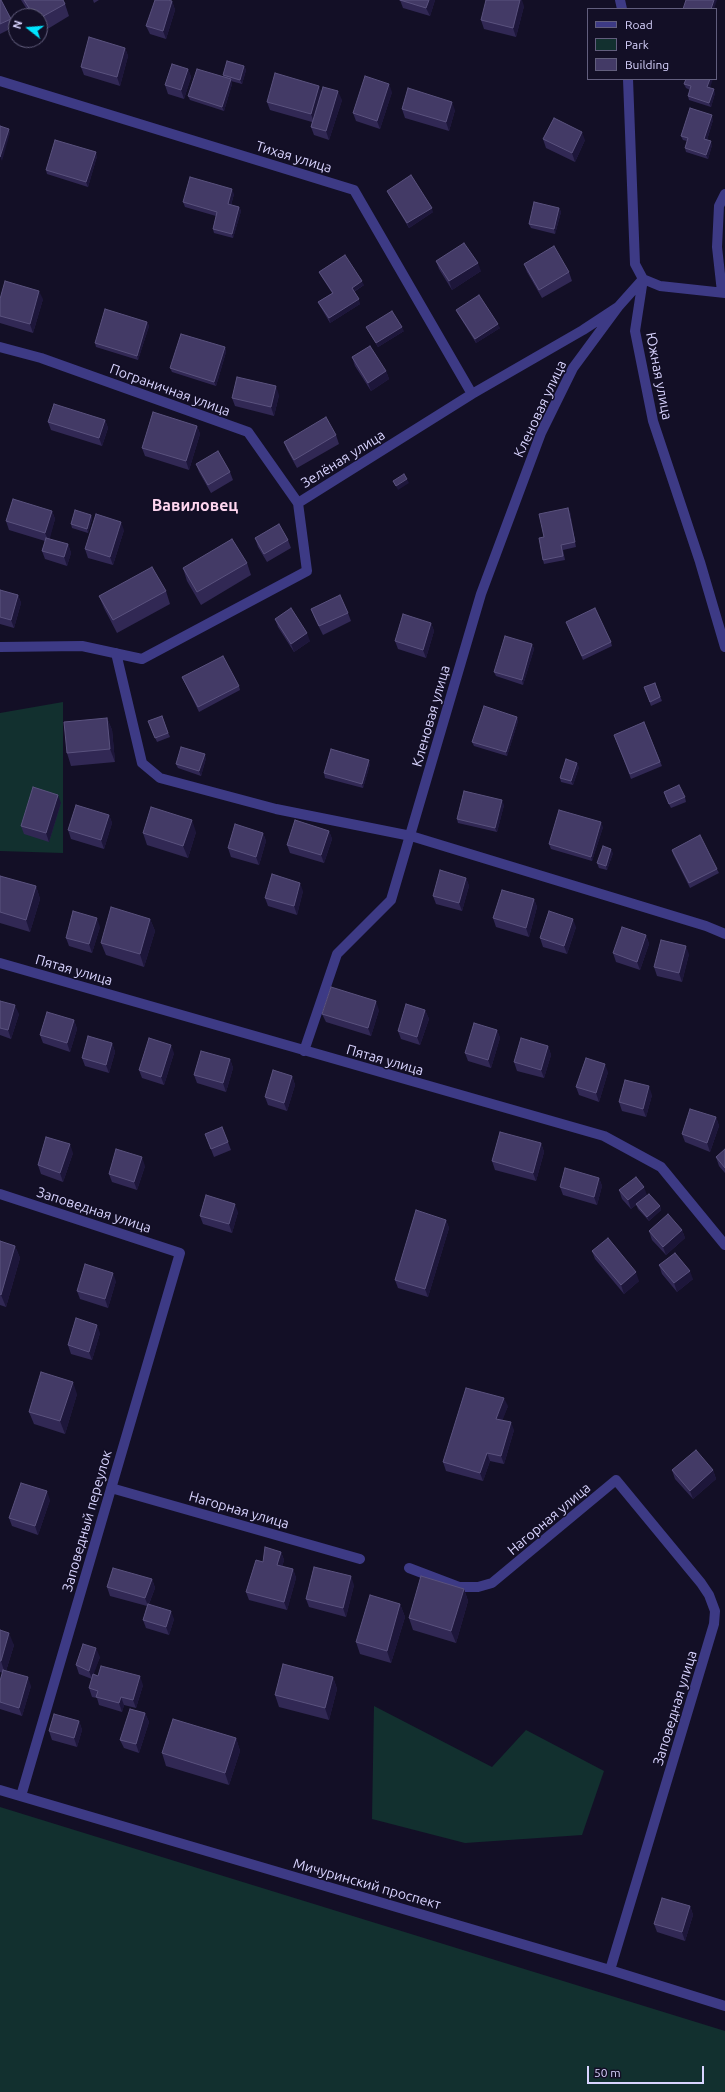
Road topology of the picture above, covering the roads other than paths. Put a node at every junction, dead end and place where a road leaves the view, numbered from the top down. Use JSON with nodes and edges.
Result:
{"nodes":[{"id":1,"x":628,"y":80,"type":"edge"},
{"id":2,"x":0,"y":81,"type":"edge"},
{"id":3,"x":725,"y":194,"type":"edge"},
{"id":4,"x":643,"y":279,"type":"junction"},
{"id":5,"x":723,"y":292,"type":"edge"},
{"id":6,"x":618,"y":307,"type":"junction"},
{"id":7,"x":0,"y":347,"type":"edge"},
{"id":8,"x":472,"y":394,"type":"junction"},
{"id":9,"x":298,"y":503,"type":"junction"},
{"id":10,"x":0,"y":647,"type":"edge"},
{"id":11,"x":725,"y":647,"type":"edge"},
{"id":12,"x":116,"y":653,"type":"junction"},
{"id":13,"x":410,"y":836,"type":"junction"},
{"id":14,"x":725,"y":934,"type":"edge"},
{"id":15,"x":0,"y":963,"type":"edge"},
{"id":16,"x":304,"y":1051,"type":"junction"},
{"id":17,"x":0,"y":1194,"type":"edge"},
{"id":18,"x":725,"y":1245,"type":"edge"},
{"id":19,"x":180,"y":1253,"type":"joint"},
{"id":20,"x":616,"y":1480,"type":"joint"},
{"id":21,"x":111,"y":1488,"type":"junction"},
{"id":22,"x":360,"y":1559,"type":"dead end"},
{"id":23,"x":409,"y":1568,"type":"dead end"},
{"id":24,"x":0,"y":1790,"type":"edge"},
{"id":25,"x":21,"y":1796,"type":"junction"},
{"id":26,"x":610,"y":1970,"type":"junction"},
{"id":27,"x":725,"y":2006,"type":"edge"}],
"edges":[{"from":1,"to":4,"type":"street"},
{"from":2,"to":8,"type":"street","name":"Тихая улица"},
{"from":3,"to":5,"type":"street"},
{"from":4,"to":5,"type":"street"},
{"from":4,"to":6,"type":"street","name":"Зелёная улица"},
{"from":4,"to":11,"type":"street","name":"Южная улица"},
{"from":6,"to":8,"type":"street","name":"Зелёная улица"},
{"from":6,"to":13,"type":"street","name":"Кленовая улица"},
{"from":7,"to":9,"type":"street","name":"Пограничная улица"},
{"from":8,"to":9,"type":"street","name":"Зелёная улица"},
{"from":9,"to":12,"type":"street","name":"Зелёная улица"},
{"from":10,"to":12,"type":"street","name":"Зелёная улица"},
{"from":12,"to":13,"type":"street"},
{"from":13,"to":14,"type":"street"},
{"from":13,"to":16,"type":"street","name":"Кленовая улица"},
{"from":15,"to":16,"type":"street","name":"Пятая улица"},
{"from":16,"to":18,"type":"street","name":"Пятая улица"},
{"from":17,"to":19,"type":"street","name":"Заповедная улица"},
{"from":19,"to":21,"type":"street","name":"Заповедный переулок"},
{"from":20,"to":23,"type":"street","name":"Нагорная улица"},
{"from":20,"to":26,"type":"street","name":"Заповедная улица"},
{"from":21,"to":22,"type":"street","name":"Нагорная улица"},
{"from":21,"to":25,"type":"street","name":"Заповедный переулок"},
{"from":24,"to":25,"type":"street","name":"Мичуринский проспект"},
{"from":25,"to":26,"type":"street","name":"Мичуринский проспект"},
{"from":26,"to":27,"type":"street","name":"Мичуринский проспект"}]}
